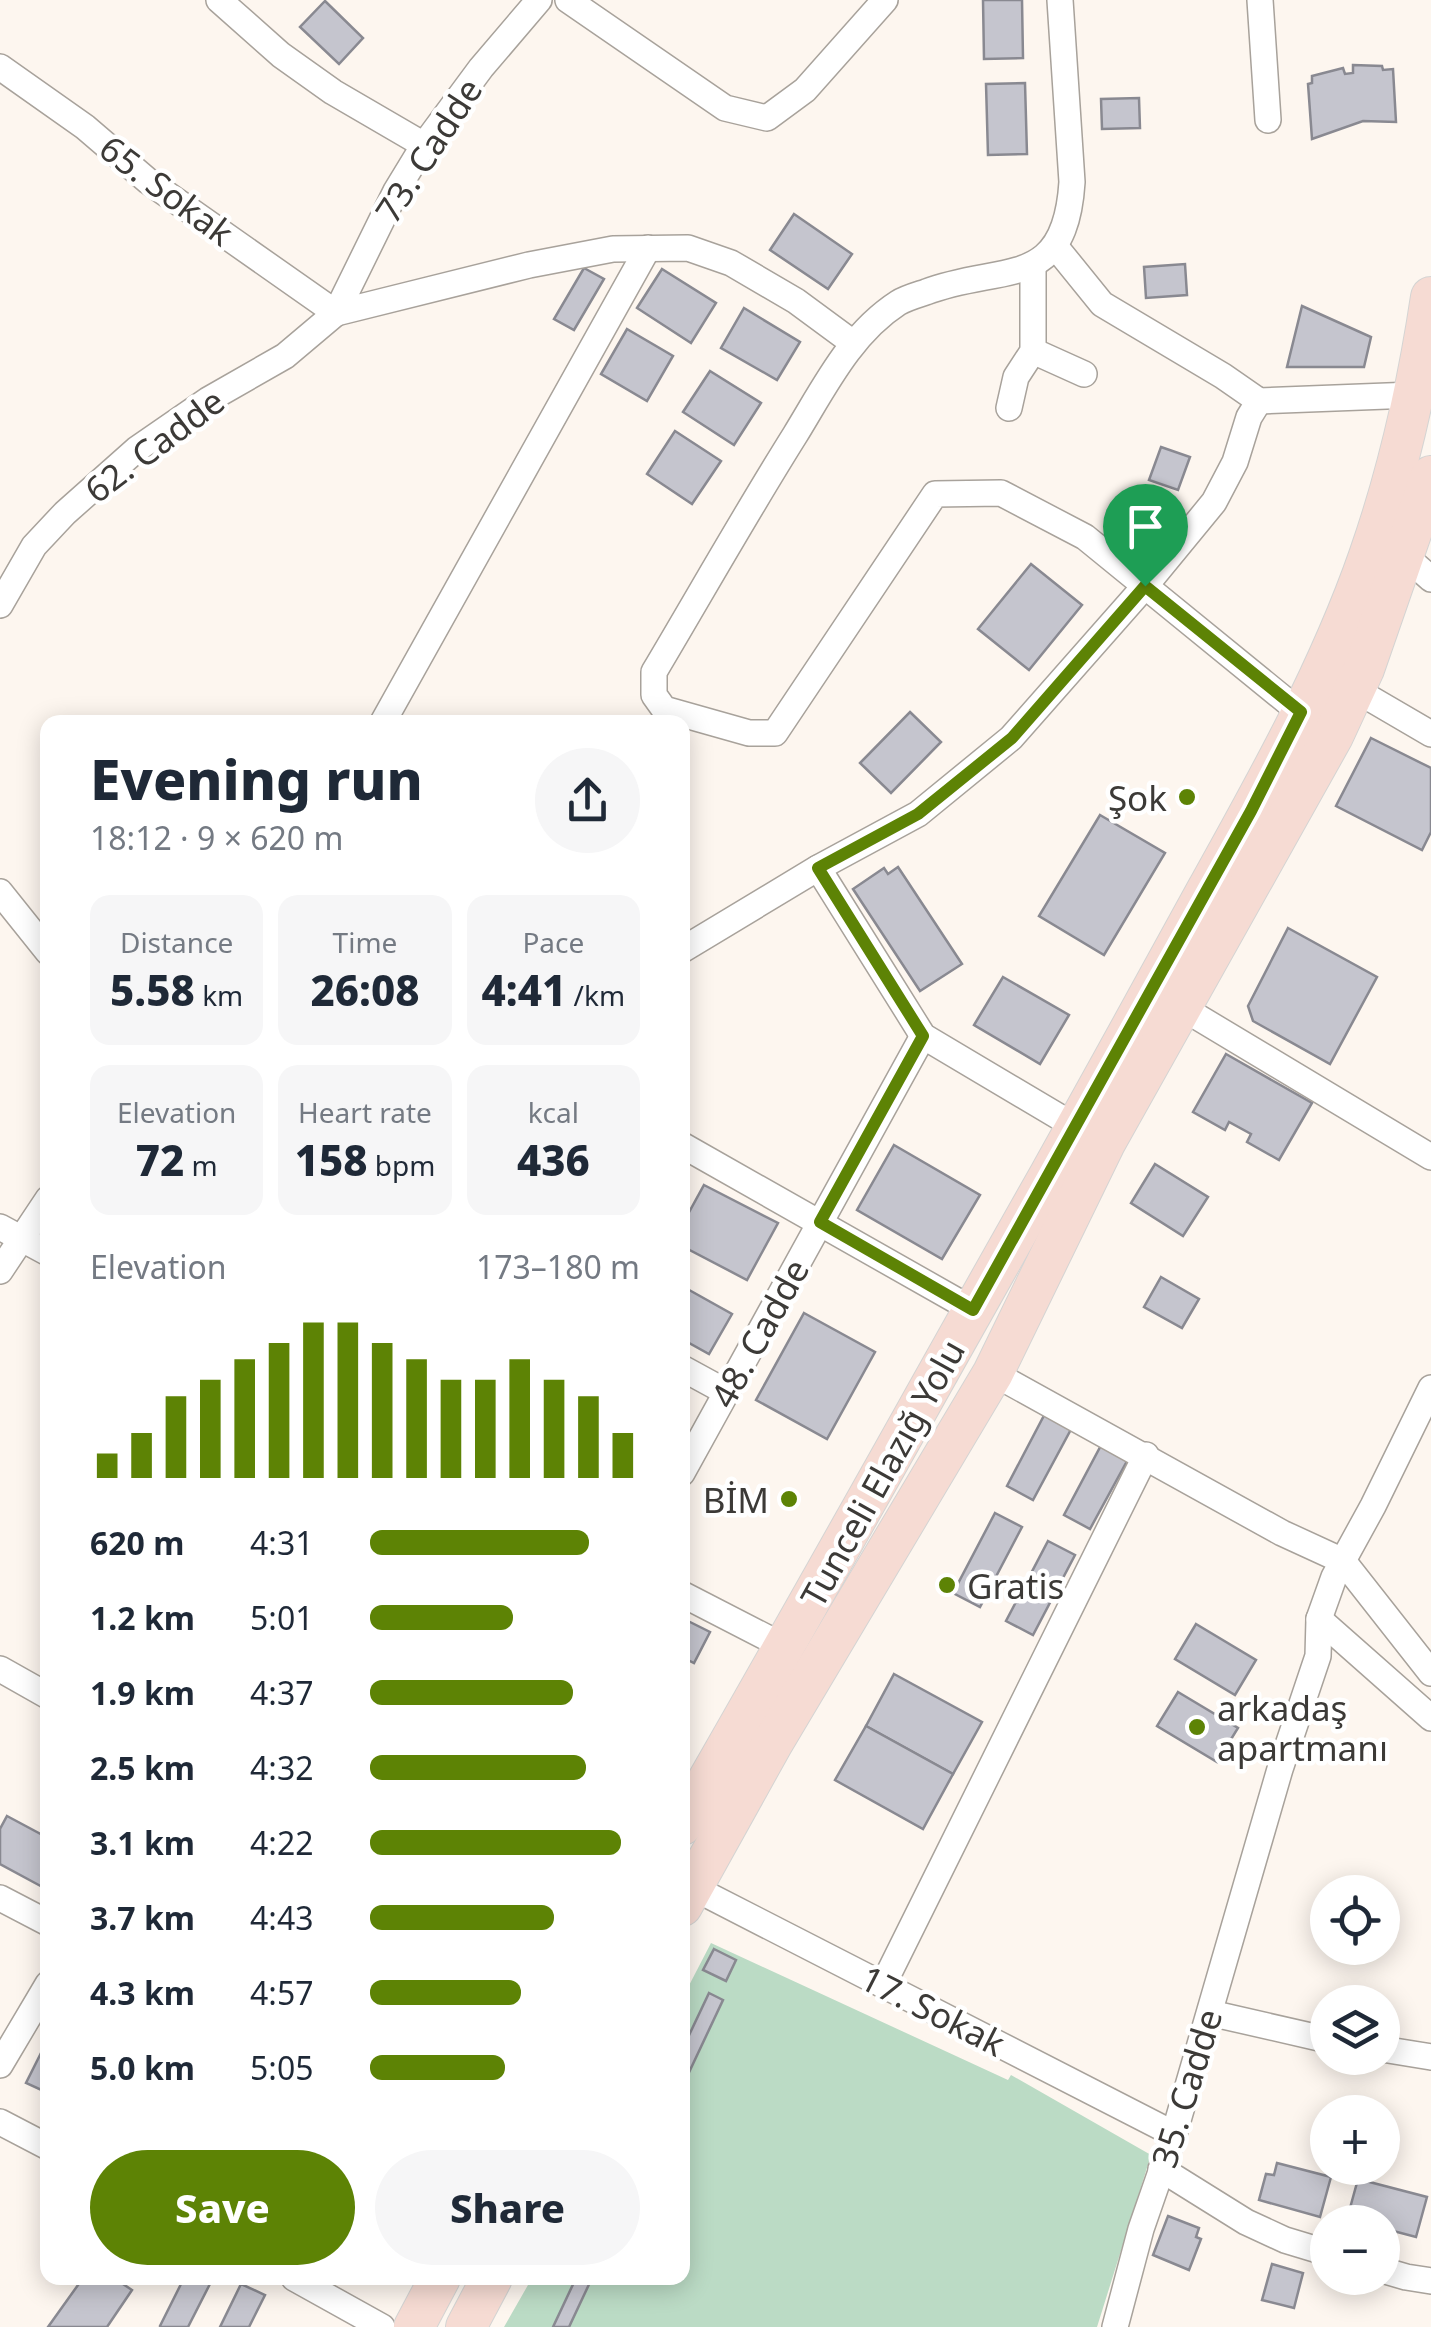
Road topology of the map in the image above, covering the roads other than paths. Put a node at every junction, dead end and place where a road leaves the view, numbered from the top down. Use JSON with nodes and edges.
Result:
{"nodes":[{"id":1,"x":219,"y":0,"type":"edge"},
{"id":2,"x":539,"y":0,"type":"edge"},
{"id":3,"x":568,"y":0,"type":"edge"},
{"id":4,"x":886,"y":0,"type":"edge"},
{"id":5,"x":1060,"y":0,"type":"edge"},
{"id":6,"x":1260,"y":0,"type":"edge"},
{"id":7,"x":0,"y":67,"type":"edge"},
{"id":8,"x":1268,"y":120,"type":"dead end"},
{"id":9,"x":424,"y":145,"type":"junction"},
{"id":10,"x":1054,"y":246,"type":"junction"},
{"id":11,"x":648,"y":248,"type":"junction"},
{"id":12,"x":1033,"y":266,"type":"junction"},
{"id":13,"x":1431,"y":297,"type":"edge"},
{"id":14,"x":336,"y":313,"type":"junction"},
{"id":15,"x":853,"y":342,"type":"junction"},
{"id":16,"x":1033,"y":351,"type":"junction"},
{"id":17,"x":1084,"y":374,"type":"dead end"},
{"id":18,"x":1413,"y":395,"type":"junction"},
{"id":19,"x":1259,"y":401,"type":"junction"},
{"id":20,"x":1008,"y":408,"type":"dead end"},
{"id":21,"x":1431,"y":476,"type":"edge"},
{"id":22,"x":1417,"y":568,"type":"edge"},
{"id":23,"x":1145,"y":586,"type":"junction"},
{"id":24,"x":0,"y":604,"type":"edge"},
{"id":25,"x":1354,"y":689,"type":"junction"},
{"id":26,"x":1301,"y":712,"type":"junction"},
{"id":27,"x":388,"y":715,"type":"edge"},
{"id":28,"x":684,"y":715,"type":"edge"},
{"id":29,"x":690,"y":717,"type":"edge"},
{"id":30,"x":1431,"y":734,"type":"edge"},
{"id":31,"x":818,"y":868,"type":"junction"},
{"id":32,"x":0,"y":892,"type":"edge"},
{"id":33,"x":40,"y":942,"type":"edge"},
{"id":34,"x":690,"y":945,"type":"edge"},
{"id":35,"x":1181,"y":1007,"type":"junction"},
{"id":36,"x":923,"y":1036,"type":"junction"},
{"id":37,"x":1090,"y":1135,"type":"junction"},
{"id":38,"x":690,"y":1149,"type":"edge"},
{"id":39,"x":1431,"y":1157,"type":"edge"},
{"id":40,"x":40,"y":1206,"type":"edge"},
{"id":41,"x":820,"y":1222,"type":"junction"},
{"id":42,"x":11,"y":1233,"type":"edge"},
{"id":43,"x":40,"y":1249,"type":"edge"},
{"id":44,"x":0,"y":1271,"type":"edge"},
{"id":45,"x":973,"y":1310,"type":"junction"},
{"id":46,"x":690,"y":1372,"type":"edge"},
{"id":47,"x":994,"y":1372,"type":"junction"},
{"id":48,"x":1431,"y":1388,"type":"edge"},
{"id":49,"x":726,"y":1392,"type":"junction"},
{"id":50,"x":1146,"y":1456,"type":"junction"},
{"id":51,"x":690,"y":1458,"type":"edge"},
{"id":52,"x":1343,"y":1561,"type":"junction"},
{"id":53,"x":690,"y":1598,"type":"edge"},
{"id":54,"x":1318,"y":1619,"type":"junction"},
{"id":55,"x":785,"y":1648,"type":"junction"},
{"id":56,"x":0,"y":1669,"type":"edge"},
{"id":57,"x":1431,"y":1673,"type":"edge"},
{"id":58,"x":40,"y":1692,"type":"edge"},
{"id":59,"x":1431,"y":1718,"type":"edge"},
{"id":60,"x":690,"y":1811,"type":"edge"},
{"id":61,"x":690,"y":1893,"type":"edge"},
{"id":62,"x":0,"y":1898,"type":"edge"},
{"id":63,"x":690,"y":1898,"type":"edge"},
{"id":64,"x":40,"y":1918,"type":"edge"},
{"id":65,"x":883,"y":1985,"type":"junction"},
{"id":66,"x":40,"y":1998,"type":"edge"},
{"id":67,"x":1210,"y":2013,"type":"junction"},
{"id":68,"x":1310,"y":2036,"type":"edge"},
{"id":69,"x":1400,"y":2052,"type":"edge"},
{"id":70,"x":1431,"y":2057,"type":"edge"},
{"id":71,"x":0,"y":2066,"type":"edge"},
{"id":72,"x":0,"y":2122,"type":"edge"},
{"id":73,"x":1174,"y":2134,"type":"junction"},
{"id":74,"x":40,"y":2143,"type":"edge"},
{"id":75,"x":1161,"y":2169,"type":"junction"},
{"id":76,"x":1310,"y":2248,"type":"edge"},
{"id":77,"x":1400,"y":2276,"type":"edge"},
{"id":78,"x":1431,"y":2281,"type":"edge"},
{"id":79,"x":307,"y":2285,"type":"edge"},
{"id":80,"x":436,"y":2285,"type":"edge"},
{"id":81,"x":488,"y":2285,"type":"edge"},
{"id":82,"x":382,"y":2327,"type":"edge"},
{"id":83,"x":414,"y":2327,"type":"edge"},
{"id":84,"x":466,"y":2327,"type":"edge"},
{"id":85,"x":1115,"y":2327,"type":"edge"}],
"edges":[{"from":1,"to":9,"type":"street"},
{"from":2,"to":9,"type":"street","name":"73. Cadde"},
{"from":3,"to":4,"type":"street"},
{"from":5,"to":10,"type":"street"},
{"from":6,"to":8,"type":"street"},
{"from":7,"to":14,"type":"street","name":"65. Sokak"},
{"from":9,"to":14,"type":"street","name":"73. Cadde"},
{"from":10,"to":12,"type":"street"},
{"from":10,"to":19,"type":"street"},
{"from":11,"to":14,"type":"street"},
{"from":11,"to":15,"type":"street"},
{"from":11,"to":27,"type":"street"},
{"from":12,"to":15,"type":"street"},
{"from":12,"to":16,"type":"street"},
{"from":13,"to":18,"type":"main road","name":"Tunceli Elazığ Yolu"},
{"from":14,"to":24,"type":"street","name":"62. Cadde"},
{"from":15,"to":28,"type":"street"},
{"from":16,"to":17,"type":"street"},
{"from":16,"to":20,"type":"street"},
{"from":18,"to":19,"type":"street"},
{"from":18,"to":26,"type":"main road","name":"Tunceli Elazığ Yolu"},
{"from":19,"to":23,"type":"street"},
{"from":21,"to":22,"type":"main road","name":"Tunceli Elazığ Yolu"},
{"from":22,"to":25,"type":"main road","name":"Tunceli Elazığ Yolu"},
{"from":23,"to":26,"type":"street"},
{"from":23,"to":29,"type":"street"},
{"from":23,"to":31,"type":"street"},
{"from":25,"to":30,"type":"street"},
{"from":25,"to":35,"type":"main road","name":"Tunceli Elazığ Yolu"},
{"from":26,"to":37,"type":"main road","name":"Tunceli Elazığ Yolu"},
{"from":31,"to":34,"type":"street"},
{"from":31,"to":36,"type":"street"},
{"from":32,"to":33,"type":"street"},
{"from":35,"to":37,"type":"main road","name":"Tunceli Elazığ Yolu"},
{"from":35,"to":39,"type":"street"},
{"from":36,"to":37,"type":"street"},
{"from":36,"to":41,"type":"street","name":"48. Cadde"},
{"from":37,"to":45,"type":"main road","name":"Tunceli Elazığ Yolu"},
{"from":37,"to":47,"type":"main road","name":"Tunceli Elazığ Yolu"},
{"from":38,"to":41,"type":"street"},
{"from":40,"to":42,"type":"street"},
{"from":41,"to":45,"type":"street"},
{"from":41,"to":49,"type":"street","name":"48. Cadde"},
{"from":42,"to":43,"type":"street"},
{"from":42,"to":44,"type":"street"},
{"from":45,"to":55,"type":"main road","name":"Tunceli Elazığ Yolu"},
{"from":46,"to":49,"type":"street"},
{"from":47,"to":50,"type":"street"},
{"from":47,"to":61,"type":"main road","name":"Tunceli Elazığ Yolu"},
{"from":48,"to":52,"type":"street","name":"35. Cadde"},
{"from":49,"to":51,"type":"street","name":"48. Cadde"},
{"from":50,"to":52,"type":"street"},
{"from":50,"to":65,"type":"street"},
{"from":52,"to":54,"type":"street","name":"35. Cadde"},
{"from":52,"to":57,"type":"street"},
{"from":53,"to":55,"type":"street"},
{"from":54,"to":59,"type":"street"},
{"from":54,"to":67,"type":"street","name":"35. Cadde"},
{"from":55,"to":60,"type":"main road","name":"Tunceli Elazığ Yolu"},
{"from":56,"to":58,"type":"street"},
{"from":62,"to":64,"type":"street"},
{"from":63,"to":65,"type":"street","name":"17. Sokak"},
{"from":65,"to":73,"type":"street","name":"17. Sokak"},
{"from":66,"to":71,"type":"street"},
{"from":67,"to":68,"type":"street"},
{"from":67,"to":73,"type":"street","name":"35. Cadde"},
{"from":69,"to":70,"type":"street"},
{"from":72,"to":74,"type":"street"},
{"from":73,"to":75,"type":"street","name":"35. Cadde"},
{"from":75,"to":76,"type":"street"},
{"from":75,"to":85,"type":"street","name":"35. Cadde"},
{"from":77,"to":78,"type":"street"},
{"from":79,"to":82,"type":"street"},
{"from":80,"to":83,"type":"main road"},
{"from":81,"to":84,"type":"main road"}]}
